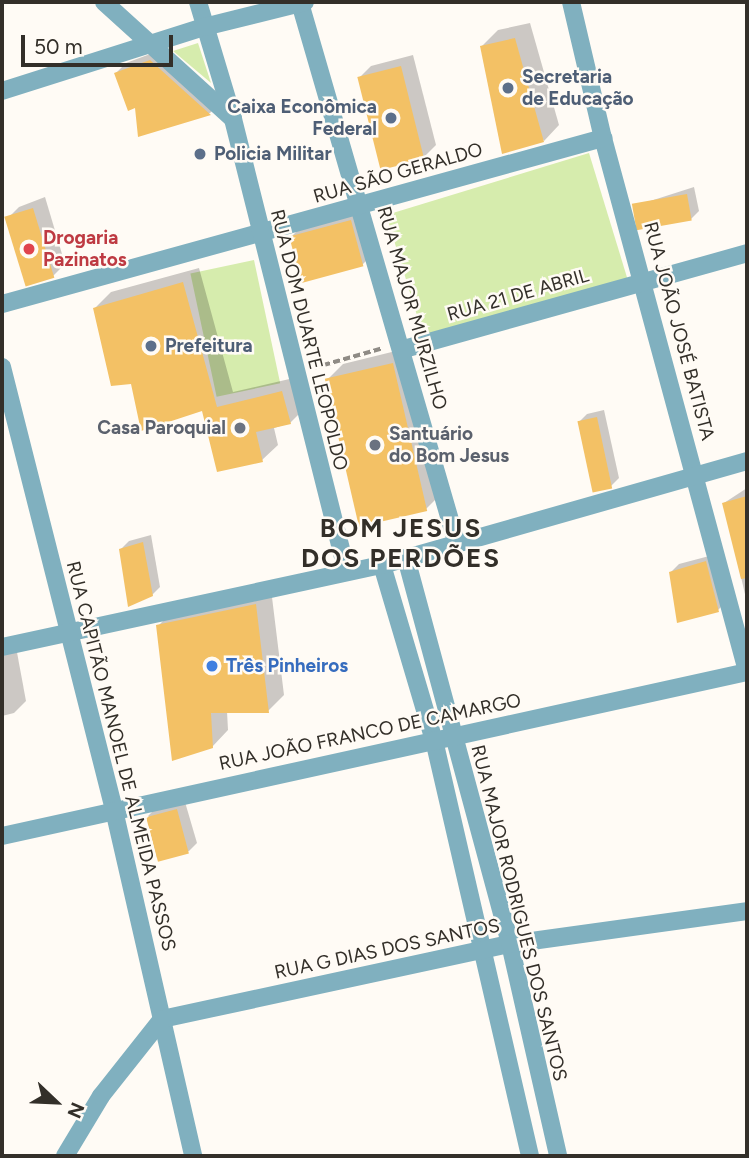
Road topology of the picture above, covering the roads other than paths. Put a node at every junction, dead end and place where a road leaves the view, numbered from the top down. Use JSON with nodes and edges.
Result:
{"nodes":[{"id":1,"x":104,"y":2,"type":"edge"},
{"id":2,"x":198,"y":2,"type":"edge"},
{"id":3,"x":303,"y":2,"type":"edge"},
{"id":4,"x":571,"y":2,"type":"edge"},
{"id":5,"x":204,"y":27,"type":"junction"},
{"id":6,"x":153,"y":46,"type":"junction"},
{"id":7,"x":2,"y":91,"type":"edge"},
{"id":8,"x":233,"y":119,"type":"junction"},
{"id":9,"x":603,"y":138,"type":"junction"},
{"id":10,"x":361,"y":205,"type":"junction"},
{"id":11,"x":262,"y":233,"type":"junction"},
{"id":12,"x":747,"y":253,"type":"edge"},
{"id":13,"x":645,"y":281,"type":"junction"},
{"id":14,"x":2,"y":304,"type":"edge"},
{"id":15,"x":403,"y":346,"type":"junction"},
{"id":16,"x":2,"y":367,"type":"edge"},
{"id":17,"x":747,"y":461,"type":"edge"},
{"id":18,"x":696,"y":474,"type":"junction"},
{"id":19,"x":457,"y":544,"type":"junction"},
{"id":20,"x":406,"y":558,"type":"junction"},
{"id":21,"x":382,"y":565,"type":"junction"},
{"id":22,"x":346,"y":570,"type":"junction"},
{"id":23,"x":71,"y":631,"type":"junction"},
{"id":24,"x":2,"y":647,"type":"edge"},
{"id":25,"x":747,"y":671,"type":"edge"},
{"id":26,"x":452,"y":736,"type":"junction"},
{"id":27,"x":434,"y":740,"type":"junction"},
{"id":28,"x":114,"y":810,"type":"junction"},
{"id":29,"x":2,"y":836,"type":"edge"},
{"id":30,"x":747,"y":911,"type":"edge"},
{"id":31,"x":510,"y":944,"type":"junction"},
{"id":32,"x":483,"y":950,"type":"junction"},
{"id":33,"x":162,"y":1019,"type":"junction"},
{"id":34,"x":65,"y":1156,"type":"edge"},
{"id":35,"x":193,"y":1156,"type":"edge"},
{"id":36,"x":530,"y":1156,"type":"edge"},
{"id":37,"x":558,"y":1156,"type":"edge"}],
"edges":[{"from":1,"to":6,"type":"street"},
{"from":2,"to":5,"type":"street","name":"RUA DOM DUARTE LEOPOLDO"},
{"from":3,"to":5,"type":"street"},
{"from":3,"to":10,"type":"street","name":"RUA MAJOR MURZILHO"},
{"from":4,"to":9,"type":"street","name":"RUA JOÃO JOSÉ BATISTA"},
{"from":5,"to":6,"type":"street"},
{"from":5,"to":8,"type":"street","name":"RUA DOM DUARTE LEOPOLDO"},
{"from":6,"to":7,"type":"street"},
{"from":6,"to":8,"type":"street"},
{"from":8,"to":11,"type":"street","name":"RUA DOM DUARTE LEOPOLDO"},
{"from":9,"to":10,"type":"street","name":"RUA SÃO GERALDO"},
{"from":9,"to":13,"type":"street","name":"RUA JOÃO JOSÉ BATISTA"},
{"from":10,"to":11,"type":"street","name":"RUA SÃO GERALDO"},
{"from":10,"to":15,"type":"street","name":"RUA MAJOR MURZILHO"},
{"from":11,"to":14,"type":"street","name":"RUA SÃO GERALDO"},
{"from":11,"to":22,"type":"street","name":"RUA DOM DUARTE LEOPOLDO"},
{"from":12,"to":13,"type":"street","name":"RUA 21 DE ABRIL"},
{"from":13,"to":15,"type":"street","name":"RUA 21 DE ABRIL"},
{"from":13,"to":18,"type":"street","name":"RUA JOÃO JOSÉ BATISTA"},
{"from":15,"to":19,"type":"street","name":"RUA MAJOR MURZILHO"},
{"from":16,"to":23,"type":"street","name":"RUA CAPITÃO MANOEL DE ALMEIDA PASSOS"},
{"from":17,"to":18,"type":"street"},
{"from":18,"to":19,"type":"street"},
{"from":18,"to":25,"type":"street","name":"RUA JOÃO JOSÉ BATISTA"},
{"from":19,"to":20,"type":"street"},
{"from":20,"to":21,"type":"street"},
{"from":20,"to":26,"type":"street","name":"RUA MAJOR RODRIGUES DOS SANTOS"},
{"from":21,"to":22,"type":"street"},
{"from":21,"to":27,"type":"street"},
{"from":22,"to":23,"type":"street"},
{"from":23,"to":24,"type":"street"},
{"from":23,"to":28,"type":"street","name":"RUA CAPITÃO MANOEL DE ALMEIDA PASSOS"},
{"from":25,"to":26,"type":"street","name":"RUA JOÃO FRANCO DE CAMARGO"},
{"from":26,"to":27,"type":"street","name":"RUA JOÃO FRANCO DE CAMARGO"},
{"from":26,"to":31,"type":"street","name":"RUA MAJOR RODRIGUES DOS SANTOS"},
{"from":27,"to":28,"type":"street","name":"RUA JOÃO FRANCO DE CAMARGO"},
{"from":27,"to":32,"type":"street"},
{"from":28,"to":29,"type":"street","name":"RUA JOÃO FRANCO DE CAMARGO"},
{"from":28,"to":33,"type":"street","name":"RUA CAPITÃO MANOEL DE ALMEIDA PASSOS"},
{"from":30,"to":31,"type":"street","name":"RUA G DIAS DOS SANTOS"},
{"from":31,"to":32,"type":"street","name":"RUA G DIAS DOS SANTOS"},
{"from":31,"to":37,"type":"street","name":"RUA MAJOR RODRIGUES DOS SANTOS"},
{"from":32,"to":33,"type":"street","name":"RUA G DIAS DOS SANTOS"},
{"from":32,"to":36,"type":"street"},
{"from":33,"to":34,"type":"street"},
{"from":33,"to":35,"type":"street","name":"RUA CAPITÃO MANOEL DE ALMEIDA PASSOS"}]}
